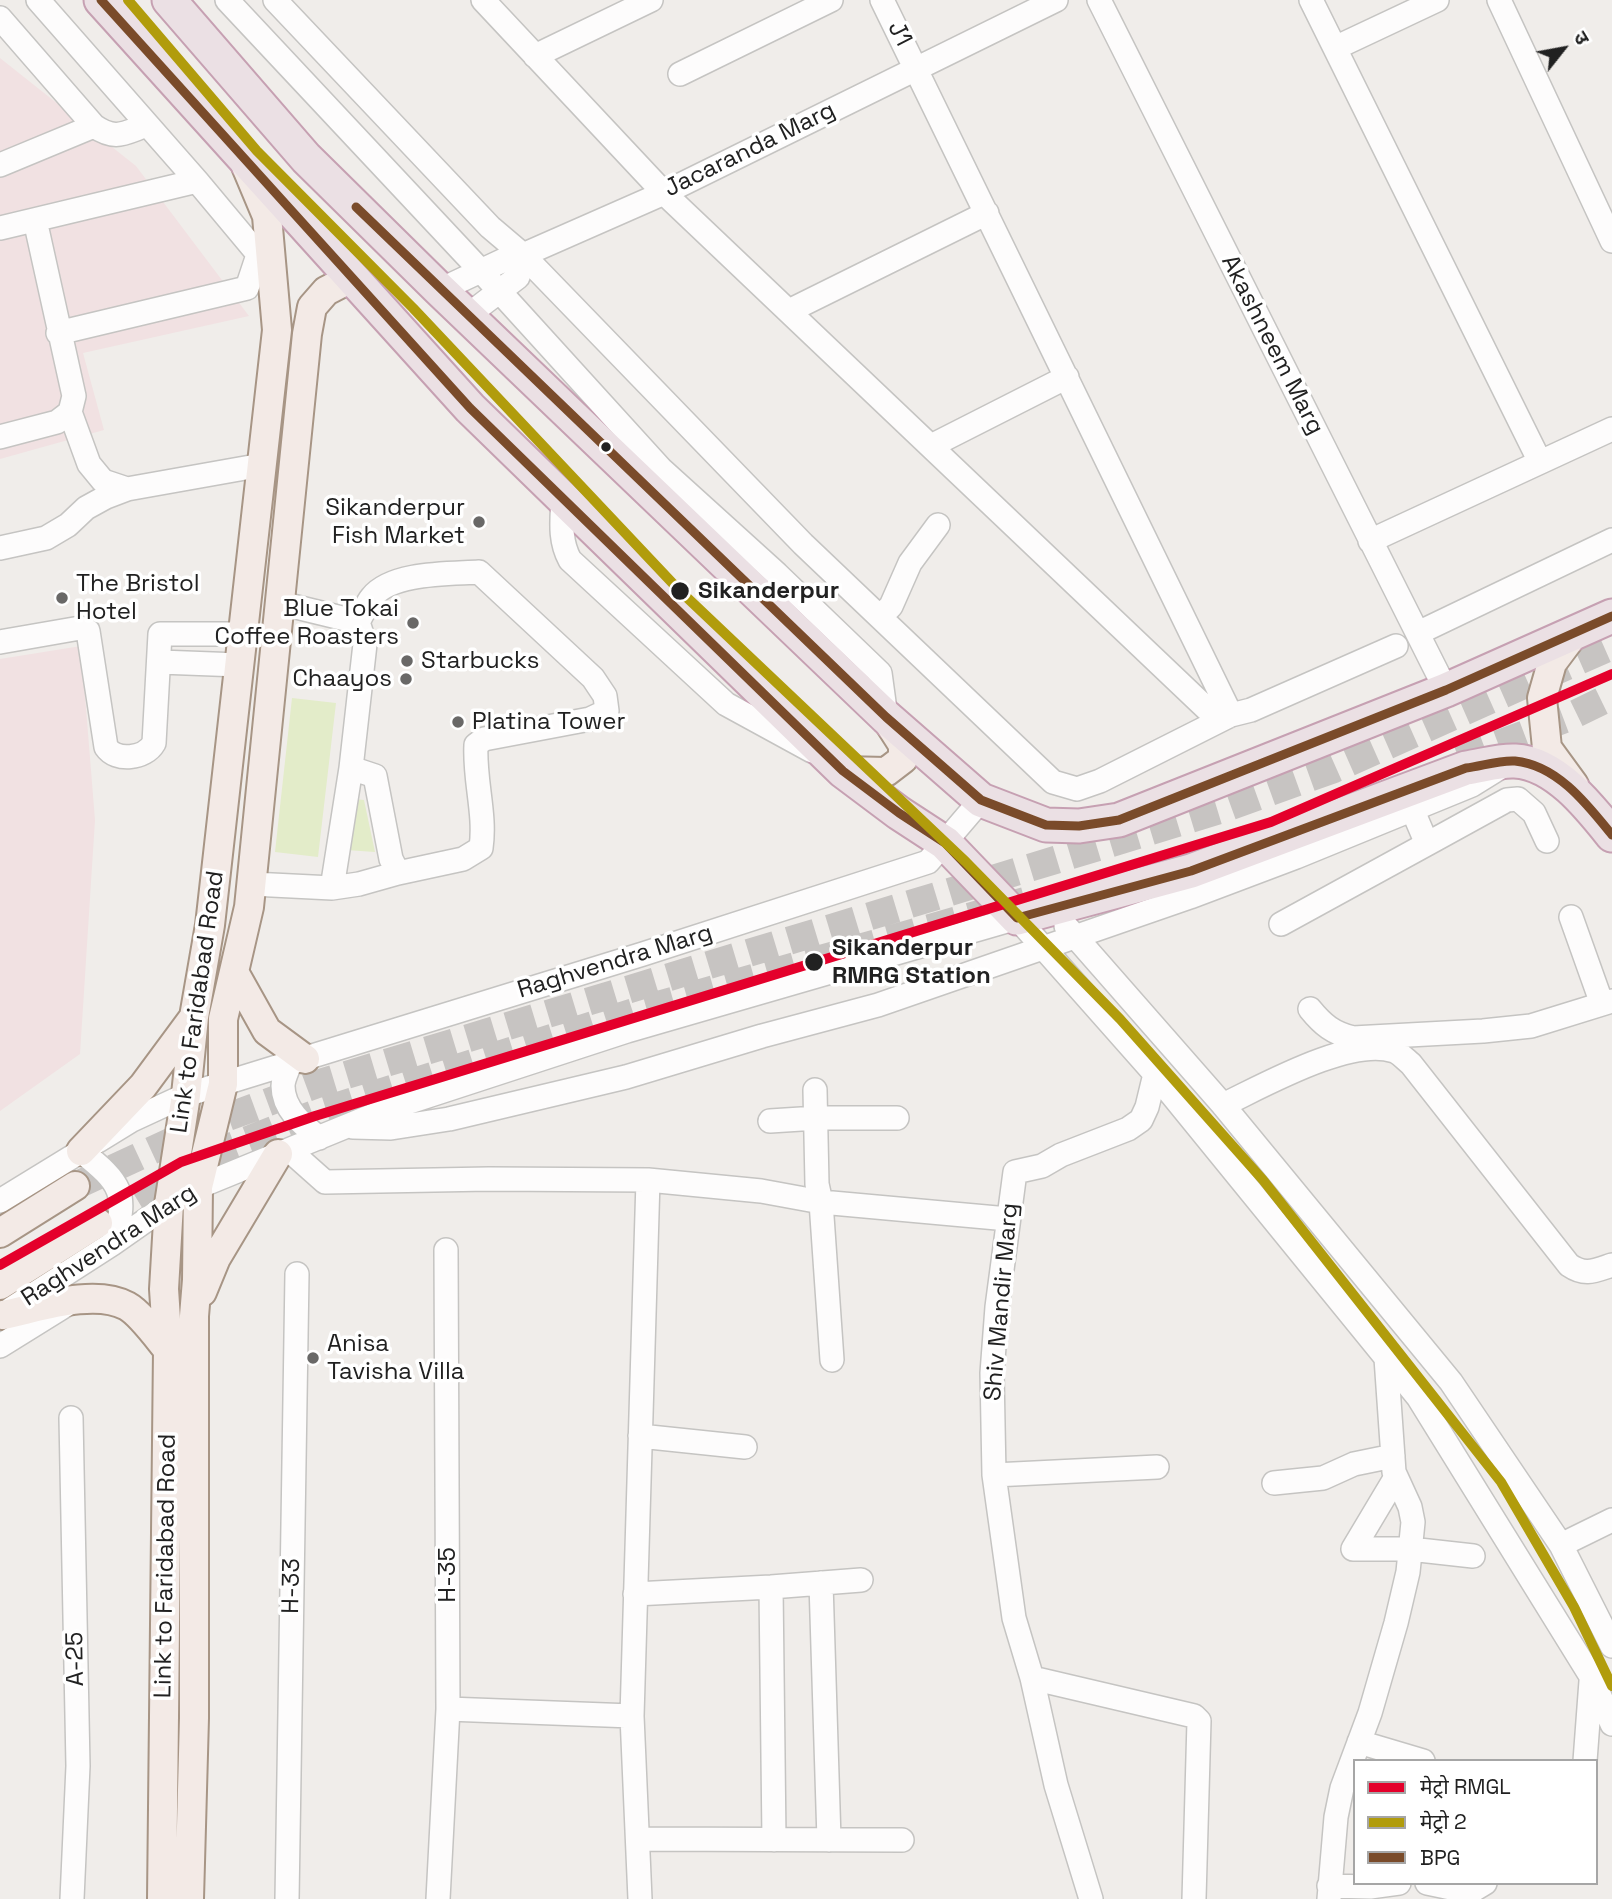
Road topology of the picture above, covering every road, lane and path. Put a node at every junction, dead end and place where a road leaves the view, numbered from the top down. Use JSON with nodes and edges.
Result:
{"nodes":[{"id":1,"x":38,"y":0,"type":"edge"},
{"id":2,"x":101,"y":0,"type":"edge"},
{"id":3,"x":169,"y":0,"type":"edge"},
{"id":4,"x":227,"y":0,"type":"edge"},
{"id":5,"x":275,"y":0,"type":"edge"},
{"id":6,"x":484,"y":0,"type":"edge"},
{"id":7,"x":650,"y":0,"type":"edge"},
{"id":8,"x":831,"y":0,"type":"edge"},
{"id":9,"x":882,"y":0,"type":"edge"},
{"id":10,"x":1056,"y":0,"type":"edge"},
{"id":11,"x":1098,"y":0,"type":"edge"},
{"id":12,"x":1311,"y":0,"type":"edge"},
{"id":13,"x":1437,"y":0,"type":"edge"},
{"id":14,"x":1499,"y":0,"type":"edge"},
{"id":15,"x":5,"y":30,"type":"edge"},
{"id":16,"x":1335,"y":48,"type":"junction"},
{"id":17,"x":536,"y":55,"type":"junction"},
{"id":18,"x":680,"y":74,"type":"dead end"},
{"id":19,"x":921,"y":78,"type":"junction"},
{"id":20,"x":148,"y":125,"type":"junction"},
{"id":21,"x":94,"y":126,"type":"junction"},
{"id":22,"x":242,"y":154,"type":"junction"},
{"id":23,"x":0,"y":164,"type":"edge"},
{"id":24,"x":197,"y":181,"type":"junction"},
{"id":25,"x":664,"y":193,"type":"junction"},
{"id":26,"x":987,"y":213,"type":"junction"},
{"id":27,"x":35,"y":220,"type":"junction"},
{"id":28,"x":0,"y":228,"type":"edge"},
{"id":29,"x":1612,"y":241,"type":"edge"},
{"id":30,"x":523,"y":255,"type":"junction"},
{"id":31,"x":265,"y":263,"type":"junction"},
{"id":32,"x":481,"y":271,"type":"junction"},
{"id":33,"x":353,"y":277,"type":"junction"},
{"id":34,"x":440,"y":290,"type":"junction"},
{"id":35,"x":499,"y":291,"type":"junction"},
{"id":36,"x":789,"y":312,"type":"junction"},
{"id":37,"x":467,"y":316,"type":"junction"},
{"id":38,"x":58,"y":333,"type":"junction"},
{"id":39,"x":1067,"y":377,"type":"junction"},
{"id":40,"x":70,"y":412,"type":"junction"},
{"id":41,"x":1612,"y":429,"type":"edge"},
{"id":42,"x":0,"y":437,"type":"edge"},
{"id":43,"x":931,"y":446,"type":"junction"},
{"id":44,"x":1540,"y":461,"type":"junction"},
{"id":45,"x":262,"y":466,"type":"junction"},
{"id":46,"x":127,"y":489,"type":"junction"},
{"id":47,"x":938,"y":525,"type":"dead end"},
{"id":48,"x":1612,"y":540,"type":"edge"},
{"id":49,"x":1370,"y":541,"type":"junction"},
{"id":50,"x":0,"y":548,"type":"edge"},
{"id":51,"x":280,"y":603,"type":"junction"},
{"id":52,"x":1612,"y":616,"type":"edge"},
{"id":53,"x":880,"y":617,"type":"junction"},
{"id":54,"x":358,"y":622,"type":"junction"},
{"id":55,"x":1418,"y":633,"type":"junction"},
{"id":56,"x":243,"y":634,"type":"junction"},
{"id":57,"x":1573,"y":635,"type":"junction"},
{"id":58,"x":0,"y":642,"type":"edge"},
{"id":59,"x":1396,"y":646,"type":"dead end"},
{"id":60,"x":160,"y":662,"type":"junction"},
{"id":61,"x":239,"y":665,"type":"junction"},
{"id":62,"x":1446,"y":690,"type":"junction"},
{"id":63,"x":1230,"y":715,"type":"junction"},
{"id":64,"x":886,"y":717,"type":"junction"},
{"id":65,"x":1513,"y":760,"type":"junction"},
{"id":66,"x":838,"y":766,"type":"junction"},
{"id":67,"x":351,"y":768,"type":"junction"},
{"id":68,"x":1583,"y":798,"type":"junction"},
{"id":69,"x":981,"y":800,"type":"junction"},
{"id":70,"x":1413,"y":811,"type":"junction"},
{"id":71,"x":1612,"y":835,"type":"edge"},
{"id":72,"x":1547,"y":841,"type":"dead end"},
{"id":73,"x":945,"y":843,"type":"junction"},
{"id":74,"x":1427,"y":844,"type":"junction"},
{"id":75,"x":398,"y":873,"type":"junction"},
{"id":76,"x":252,"y":884,"type":"junction"},
{"id":77,"x":332,"y":888,"type":"junction"},
{"id":78,"x":1052,"y":909,"type":"junction"},
{"id":79,"x":1017,"y":918,"type":"junction"},
{"id":80,"x":1572,"y":918,"type":"dead end"},
{"id":81,"x":1281,"y":923,"type":"dead end"},
{"id":82,"x":1074,"y":937,"type":"junction"},
{"id":83,"x":1044,"y":947,"type":"junction"},
{"id":84,"x":234,"y":972,"type":"junction"},
{"id":85,"x":1607,"y":1003,"type":"edge"},
{"id":86,"x":1310,"y":1009,"type":"dead end"},
{"id":87,"x":194,"y":1017,"type":"junction"},
{"id":88,"x":1176,"y":1052,"type":"junction"},
{"id":89,"x":297,"y":1061,"type":"junction"},
{"id":90,"x":1155,"y":1074,"type":"junction"},
{"id":91,"x":223,"y":1084,"type":"junction"},
{"id":92,"x":815,"y":1090,"type":"dead end"},
{"id":93,"x":186,"y":1094,"type":"junction"},
{"id":94,"x":1223,"y":1105,"type":"junction"},
{"id":95,"x":817,"y":1118,"type":"junction"},
{"id":96,"x":897,"y":1118,"type":"dead end"},
{"id":97,"x":770,"y":1121,"type":"dead end"},
{"id":98,"x":343,"y":1127,"type":"junction"},
{"id":99,"x":319,"y":1138,"type":"junction"},
{"id":100,"x":81,"y":1151,"type":"junction"},
{"id":101,"x":284,"y":1152,"type":"junction"},
{"id":102,"x":648,"y":1180,"type":"junction"},
{"id":103,"x":75,"y":1186,"type":"tunnel mouth"},
{"id":104,"x":198,"y":1187,"type":"junction"},
{"id":105,"x":3,"y":1197,"type":"edge"},
{"id":106,"x":821,"y":1202,"type":"junction"},
{"id":107,"x":169,"y":1204,"type":"junction"},
{"id":108,"x":1008,"y":1219,"type":"junction"},
{"id":109,"x":0,"y":1233,"type":"edge"},
{"id":110,"x":105,"y":1233,"type":"junction"},
{"id":111,"x":446,"y":1250,"type":"dead end"},
{"id":112,"x":1612,"y":1265,"type":"edge"},
{"id":113,"x":296,"y":1273,"type":"dead end"},
{"id":114,"x":0,"y":1285,"type":"edge"},
{"id":115,"x":73,"y":1301,"type":"junction"},
{"id":116,"x":1,"y":1316,"type":"edge"},
{"id":117,"x":194,"y":1316,"type":"junction"},
{"id":118,"x":0,"y":1346,"type":"edge"},
{"id":119,"x":168,"y":1350,"type":"junction"},
{"id":120,"x":1386,"y":1358,"type":"junction"},
{"id":121,"x":832,"y":1360,"type":"dead end"},
{"id":122,"x":71,"y":1418,"type":"dead end"},
{"id":123,"x":640,"y":1436,"type":"junction"},
{"id":124,"x":745,"y":1447,"type":"dead end"},
{"id":125,"x":1157,"y":1467,"type":"dead end"},
{"id":126,"x":1394,"y":1467,"type":"junction"},
{"id":127,"x":994,"y":1475,"type":"junction"},
{"id":128,"x":1274,"y":1483,"type":"dead end"},
{"id":129,"x":1612,"y":1520,"type":"edge"},
{"id":130,"x":1562,"y":1545,"type":"junction"},
{"id":131,"x":1410,"y":1549,"type":"junction"},
{"id":132,"x":1473,"y":1556,"type":"dead end"},
{"id":133,"x":861,"y":1580,"type":"dead end"},
{"id":134,"x":821,"y":1583,"type":"junction"},
{"id":135,"x":771,"y":1587,"type":"junction"},
{"id":136,"x":635,"y":1594,"type":"junction"},
{"id":137,"x":1612,"y":1646,"type":"edge"},
{"id":138,"x":1612,"y":1654,"type":"edge"},
{"id":139,"x":1589,"y":1674,"type":"junction"},
{"id":140,"x":1032,"y":1678,"type":"junction"},
{"id":141,"x":448,"y":1709,"type":"junction"},
{"id":142,"x":632,"y":1716,"type":"junction"},
{"id":143,"x":1612,"y":1724,"type":"edge"},
{"id":144,"x":1359,"y":1742,"type":"junction"},
{"id":145,"x":1416,"y":1759,"type":"edge"},
{"id":146,"x":1585,"y":1759,"type":"edge"},
{"id":147,"x":639,"y":1839,"type":"junction"},
{"id":148,"x":774,"y":1840,"type":"junction"},
{"id":149,"x":829,"y":1840,"type":"junction"},
{"id":150,"x":902,"y":1840,"type":"dead end"},
{"id":151,"x":1384,"y":1885,"type":"edge"},
{"id":152,"x":1437,"y":1885,"type":"edge"},
{"id":153,"x":1482,"y":1885,"type":"edge"},
{"id":154,"x":1329,"y":1892,"type":"edge"},
{"id":155,"x":72,"y":1899,"type":"edge"},
{"id":156,"x":162,"y":1899,"type":"edge"},
{"id":157,"x":189,"y":1899,"type":"edge"},
{"id":158,"x":287,"y":1899,"type":"edge"},
{"id":159,"x":438,"y":1899,"type":"edge"},
{"id":160,"x":640,"y":1899,"type":"edge"},
{"id":161,"x":1091,"y":1899,"type":"edge"},
{"id":162,"x":1194,"y":1899,"type":"edge"}],
"edges":[{"from":1,"to":20,"type":"street"},
{"from":2,"to":22,"type":"highway"},
{"from":3,"to":34,"type":"highway"},
{"from":4,"to":32,"type":"street"},
{"from":5,"to":30,"type":"street"},
{"from":6,"to":17,"type":"street"},
{"from":7,"to":17,"type":"street"},
{"from":8,"to":18,"type":"street"},
{"from":9,"to":19,"type":"street","name":"J1"},
{"from":10,"to":19,"type":"street","name":"Jacaranda Marg"},
{"from":11,"to":49,"type":"street","name":"Akashneem Marg"},
{"from":12,"to":16,"type":"street"},
{"from":13,"to":16,"type":"street"},
{"from":14,"to":29,"type":"street"},
{"from":15,"to":21,"type":"street"},
{"from":16,"to":44,"type":"street"},
{"from":17,"to":25,"type":"street"},
{"from":19,"to":25,"type":"street","name":"Jacaranda Marg"},
{"from":19,"to":26,"type":"street","name":"J1"},
{"from":20,"to":21,"type":"street"},
{"from":20,"to":24,"type":"street"},
{"from":21,"to":23,"type":"street"},
{"from":22,"to":31,"type":"main road","name":"Link to Faridabad Road"},
{"from":22,"to":33,"type":"highway"},
{"from":24,"to":27,"type":"street"},
{"from":24,"to":31,"type":"street"},
{"from":25,"to":30,"type":"street","name":"Jacaranda Marg"},
{"from":25,"to":36,"type":"street"},
{"from":26,"to":36,"type":"street"},
{"from":26,"to":39,"type":"street","name":"J1"},
{"from":27,"to":28,"type":"street"},
{"from":27,"to":38,"type":"street"},
{"from":30,"to":32,"type":"street","name":"Jacaranda Marg"},
{"from":30,"to":35,"type":"street"},
{"from":30,"to":53,"type":"street"},
{"from":31,"to":38,"type":"street"},
{"from":31,"to":45,"type":"main road","name":"Link to Faridabad Road"},
{"from":32,"to":34,"type":"street","name":"Jacaranda Marg"},
{"from":32,"to":35,"type":"street"},
{"from":33,"to":51,"type":"main road","name":"Link to Faridabad Road"},
{"from":33,"to":66,"type":"highway"},
{"from":34,"to":37,"type":"highway"},
{"from":35,"to":37,"type":"street"},
{"from":35,"to":64,"type":"street"},
{"from":36,"to":43,"type":"street"},
{"from":37,"to":64,"type":"highway"},
{"from":38,"to":40,"type":"street"},
{"from":39,"to":43,"type":"street"},
{"from":39,"to":63,"type":"street","name":"J1"},
{"from":40,"to":42,"type":"street"},
{"from":40,"to":46,"type":"street"},
{"from":41,"to":44,"type":"street"},
{"from":43,"to":63,"type":"street"},
{"from":44,"to":49,"type":"street"},
{"from":45,"to":46,"type":"street"},
{"from":45,"to":56,"type":"main road","name":"Link to Faridabad Road"},
{"from":46,"to":50,"type":"street"},
{"from":47,"to":53,"type":"street"},
{"from":48,"to":55,"type":"street"},
{"from":49,"to":55,"type":"street","name":"Akashneem Marg"},
{"from":51,"to":54,"type":"street"},
{"from":51,"to":76,"type":"main road","name":"Link to Faridabad Road"},
{"from":52,"to":57,"type":"highway"},
{"from":53,"to":63,"type":"street"},
{"from":54,"to":67,"type":"street"},
{"from":54,"to":75,"type":"street"},
{"from":55,"to":62,"type":"street","name":"Akashneem Marg"},
{"from":56,"to":60,"type":"street"},
{"from":56,"to":61,"type":"main road","name":"Link to Faridabad Road"},
{"from":57,"to":62,"type":"highway"},
{"from":57,"to":68,"type":"main road"},
{"from":58,"to":60,"type":"street"},
{"from":59,"to":63,"type":"street"},
{"from":60,"to":61,"type":"street"},
{"from":61,"to":87,"type":"main road","name":"Link to Faridabad Road"},
{"from":62,"to":69,"type":"highway"},
{"from":64,"to":66,"type":"main road"},
{"from":64,"to":69,"type":"highway"},
{"from":65,"to":68,"type":"highway"},
{"from":65,"to":70,"type":"street"},
{"from":65,"to":78,"type":"highway"},
{"from":66,"to":73,"type":"highway"},
{"from":67,"to":75,"type":"street"},
{"from":67,"to":77,"type":"street"},
{"from":68,"to":71,"type":"highway"},
{"from":69,"to":73,"type":"street","name":"Raghvendra Marg"},
{"from":70,"to":74,"type":"street"},
{"from":70,"to":82,"type":"street"},
{"from":72,"to":74,"type":"street"},
{"from":73,"to":79,"type":"highway"},
{"from":73,"to":89,"type":"street","name":"Raghvendra Marg"},
{"from":74,"to":81,"type":"street"},
{"from":75,"to":77,"type":"street"},
{"from":76,"to":77,"type":"street"},
{"from":76,"to":84,"type":"main road","name":"Link to Faridabad Road"},
{"from":78,"to":79,"type":"highway"},
{"from":78,"to":82,"type":"street"},
{"from":79,"to":83,"type":"street"},
{"from":79,"to":98,"type":"street","name":"Raghvendra Marg"},
{"from":80,"to":85,"type":"street"},
{"from":82,"to":83,"type":"street"},
{"from":82,"to":88,"type":"street"},
{"from":83,"to":90,"type":"street"},
{"from":83,"to":98,"type":"street"},
{"from":84,"to":89,"type":"main road"},
{"from":84,"to":91,"type":"main road","name":"Link to Faridabad Road"},
{"from":85,"to":86,"type":"street"},
{"from":87,"to":93,"type":"main road","name":"Link to Faridabad Road"},
{"from":87,"to":100,"type":"main road"},
{"from":88,"to":90,"type":"street"},
{"from":88,"to":94,"type":"street"},
{"from":89,"to":91,"type":"street","name":"Raghvendra Marg"},
{"from":89,"to":99,"type":"street"},
{"from":90,"to":108,"type":"street","name":"Shiv Mandir Marg"},
{"from":90,"to":120,"type":"street"},
{"from":91,"to":93,"type":"street","name":"Raghvendra Marg"},
{"from":91,"to":104,"type":"main road","name":"Link to Faridabad Road"},
{"from":92,"to":95,"type":"street"},
{"from":93,"to":100,"type":"street"},
{"from":93,"to":107,"type":"main road","name":"Link to Faridabad Road"},
{"from":94,"to":112,"type":"street"},
{"from":94,"to":130,"type":"street"},
{"from":95,"to":96,"type":"street"},
{"from":95,"to":97,"type":"street"},
{"from":95,"to":106,"type":"street"},
{"from":98,"to":99,"type":"street","name":"Raghvendra Marg"},
{"from":99,"to":101,"type":"street","name":"Raghvendra Marg"},
{"from":100,"to":105,"type":"street"},
{"from":100,"to":110,"type":"street"},
{"from":101,"to":102,"type":"street"},
{"from":101,"to":104,"type":"street","name":"Raghvendra Marg"},
{"from":101,"to":117,"type":"main road"},
{"from":102,"to":106,"type":"street"},
{"from":102,"to":123,"type":"street"},
{"from":103,"to":109,"type":"main road"},
{"from":104,"to":107,"type":"street","name":"Raghvendra Marg"},
{"from":104,"to":117,"type":"main road","name":"Link to Faridabad Road"},
{"from":106,"to":108,"type":"street"},
{"from":106,"to":121,"type":"street"},
{"from":107,"to":110,"type":"street","name":"Raghvendra Marg"},
{"from":107,"to":119,"type":"main road","name":"Link to Faridabad Road"},
{"from":108,"to":127,"type":"street","name":"Shiv Mandir Marg"},
{"from":110,"to":114,"type":"main road"},
{"from":110,"to":116,"type":"street","name":"Raghvendra Marg"},
{"from":111,"to":141,"type":"street","name":"H-35"},
{"from":113,"to":158,"type":"street","name":"H-33"},
{"from":115,"to":116,"type":"main road"},
{"from":115,"to":118,"type":"street"},
{"from":115,"to":119,"type":"main road"},
{"from":117,"to":157,"type":"main road","name":"Link to Faridabad Road"},
{"from":119,"to":156,"type":"main road","name":"Link to Faridabad Road"},
{"from":120,"to":126,"type":"street"},
{"from":120,"to":139,"type":"street"},
{"from":122,"to":155,"type":"street","name":"A-25"},
{"from":123,"to":124,"type":"street"},
{"from":123,"to":136,"type":"street"},
{"from":125,"to":127,"type":"street"},
{"from":126,"to":128,"type":"street"},
{"from":126,"to":131,"type":"street"},
{"from":126,"to":131,"type":"street"},
{"from":127,"to":140,"type":"street","name":"Shiv Mandir Marg"},
{"from":129,"to":130,"type":"street"},
{"from":130,"to":137,"type":"street"},
{"from":131,"to":132,"type":"street"},
{"from":131,"to":144,"type":"street"},
{"from":133,"to":134,"type":"street"},
{"from":134,"to":135,"type":"street"},
{"from":134,"to":149,"type":"street"},
{"from":135,"to":136,"type":"street"},
{"from":135,"to":148,"type":"street"},
{"from":136,"to":142,"type":"street"},
{"from":138,"to":139,"type":"street"},
{"from":139,"to":143,"type":"street"},
{"from":139,"to":146,"type":"street"},
{"from":140,"to":161,"type":"street","name":"Shiv Mandir Marg"},
{"from":140,"to":162,"type":"street"},
{"from":141,"to":142,"type":"street"},
{"from":141,"to":159,"type":"street","name":"H-35"},
{"from":142,"to":147,"type":"street"},
{"from":144,"to":145,"type":"street"},
{"from":144,"to":154,"type":"street"},
{"from":147,"to":148,"type":"street"},
{"from":147,"to":160,"type":"street"},
{"from":148,"to":149,"type":"street"},
{"from":149,"to":150,"type":"street"},
{"from":151,"to":154,"type":"street"},
{"from":152,"to":153,"type":"street"}]}
